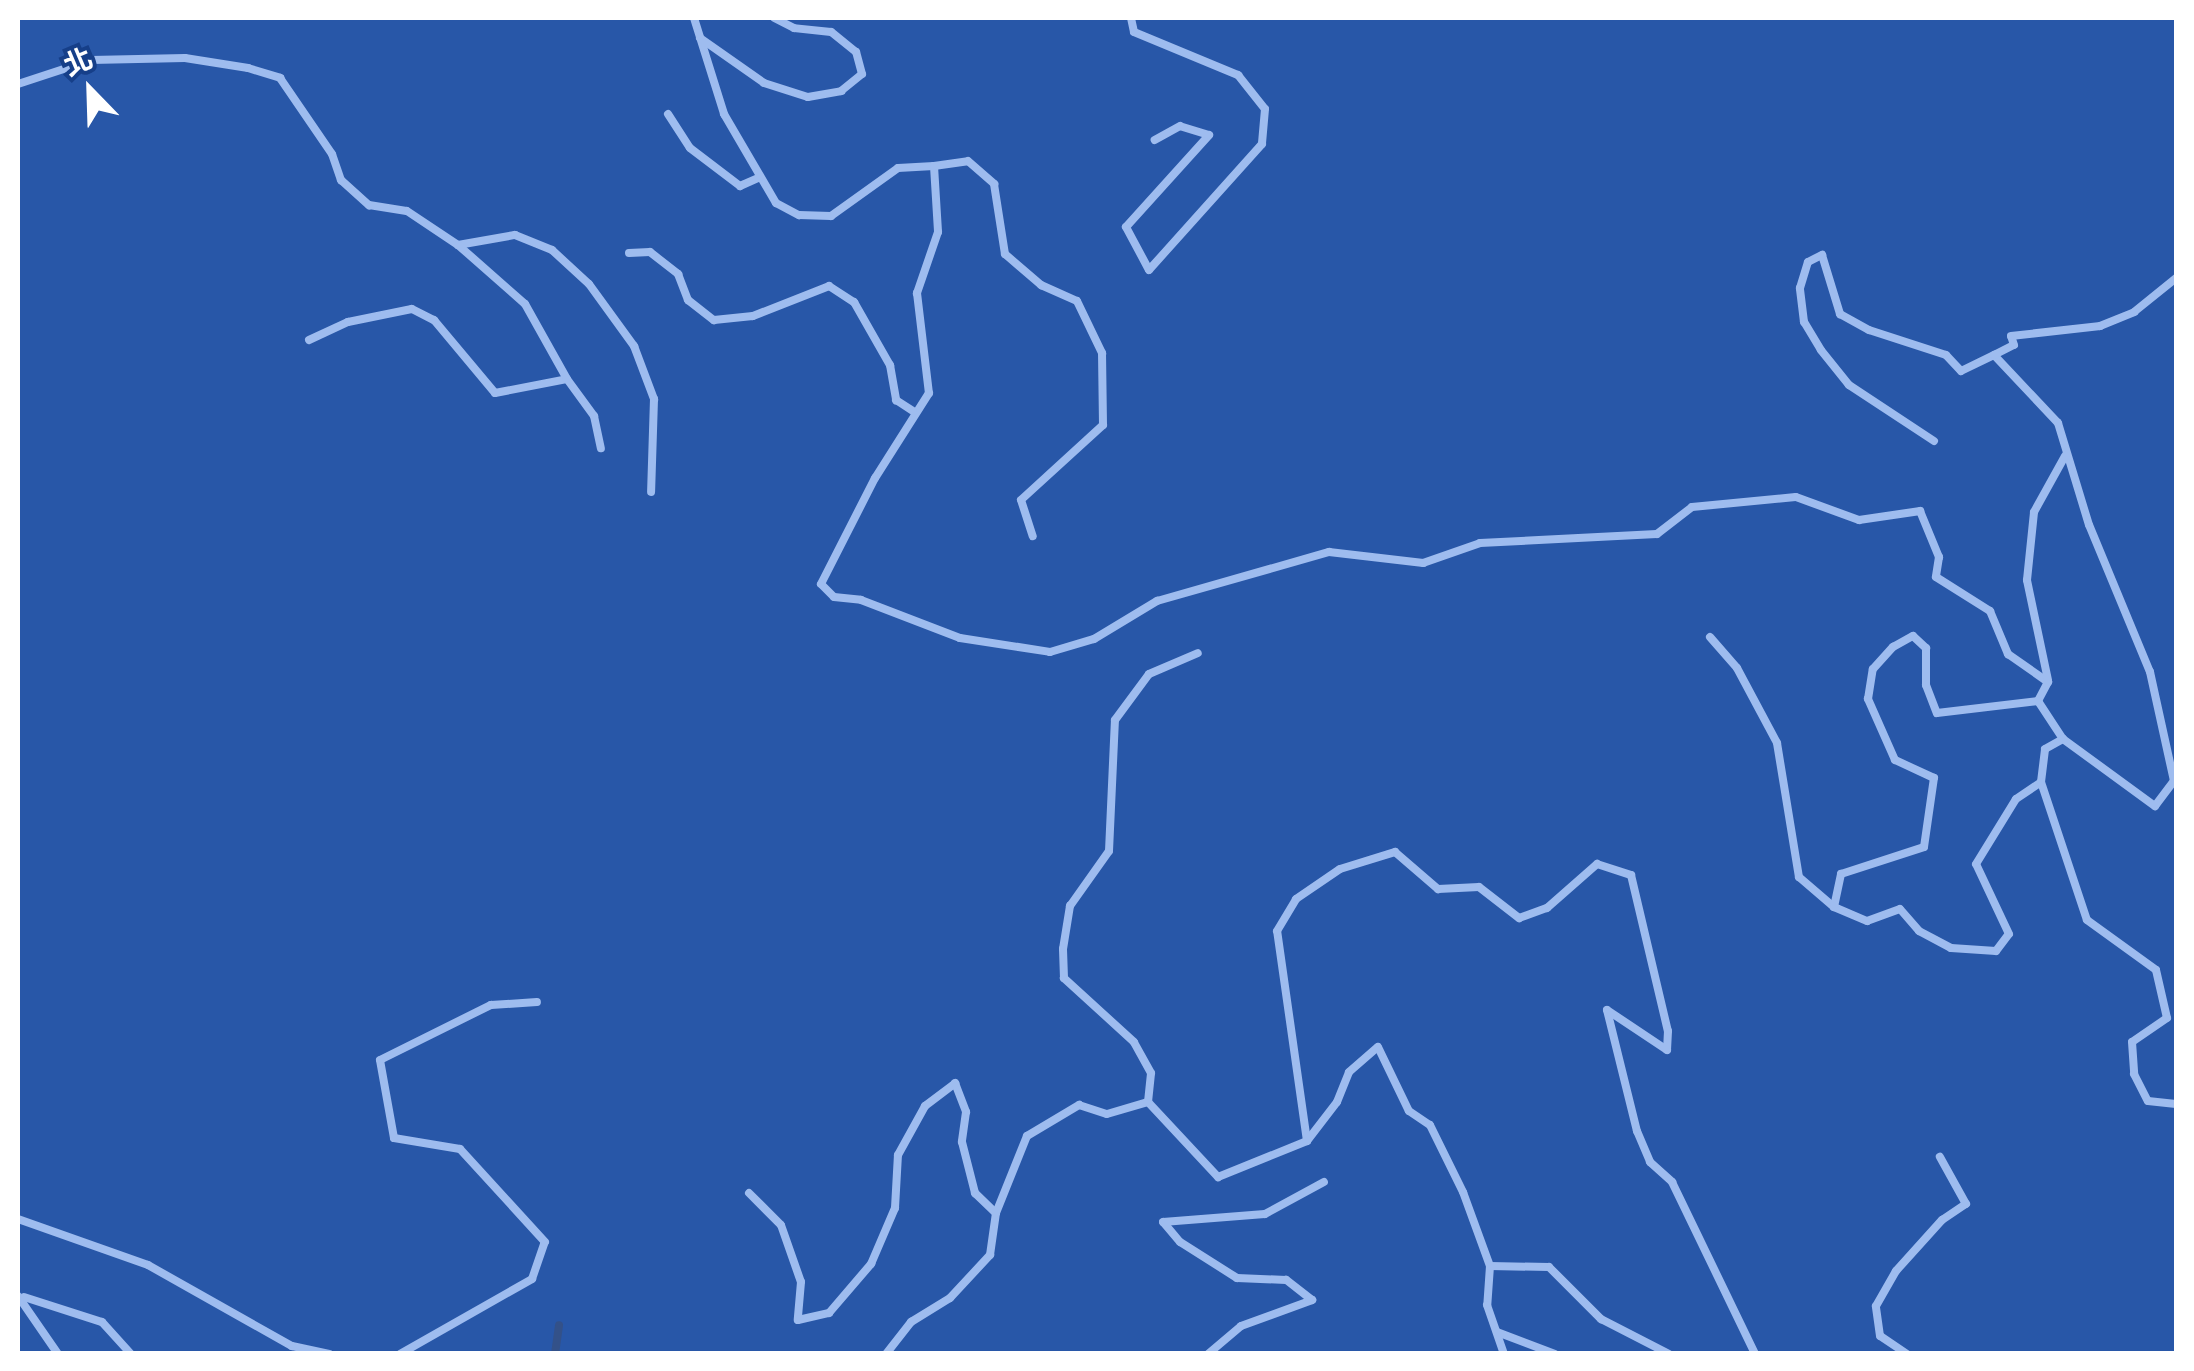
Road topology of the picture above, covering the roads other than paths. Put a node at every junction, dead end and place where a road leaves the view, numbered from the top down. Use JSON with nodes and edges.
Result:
{"nodes":[{"id":1,"x":694,"y":18,"type":"edge"},
{"id":2,"x":774,"y":18,"type":"edge"},
{"id":3,"x":1131,"y":18,"type":"edge"},
{"id":4,"x":700,"y":38,"type":"junction"},
{"id":5,"x":18,"y":84,"type":"edge"},
{"id":6,"x":668,"y":114,"type":"dead end"},
{"id":7,"x":1154,"y":140,"type":"dead end"},
{"id":8,"x":934,"y":166,"type":"junction"},
{"id":9,"x":760,"y":177,"type":"junction"},
{"id":10,"x":458,"y":245,"type":"junction"},
{"id":11,"x":629,"y":253,"type":"dead end"},
{"id":12,"x":2176,"y":278,"type":"edge"},
{"id":13,"x":309,"y":340,"type":"dead end"},
{"id":14,"x":1994,"y":355,"type":"junction"},
{"id":15,"x":567,"y":379,"type":"junction"},
{"id":16,"x":913,"y":411,"type":"junction"},
{"id":17,"x":1934,"y":441,"type":"dead end"},
{"id":18,"x":601,"y":448,"type":"dead end"},
{"id":19,"x":2065,"y":456,"type":"junction"},
{"id":20,"x":651,"y":492,"type":"dead end"},
{"id":21,"x":1033,"y":536,"type":"dead end"},
{"id":22,"x":1710,"y":638,"type":"dead end"},
{"id":23,"x":1198,"y":653,"type":"dead end"},
{"id":24,"x":2048,"y":682,"type":"junction"},
{"id":25,"x":2038,"y":701,"type":"junction"},
{"id":26,"x":2063,"y":739,"type":"junction"},
{"id":27,"x":2041,"y":782,"type":"junction"},
{"id":28,"x":1834,"y":908,"type":"junction"},
{"id":29,"x":537,"y":1002,"type":"dead end"},
{"id":30,"x":1148,"y":1102,"type":"junction"},
{"id":31,"x":2176,"y":1104,"type":"edge"},
{"id":32,"x":1307,"y":1142,"type":"junction"},
{"id":33,"x":1940,"y":1156,"type":"dead end"},
{"id":34,"x":1324,"y":1182,"type":"dead end"},
{"id":35,"x":749,"y":1194,"type":"dead end"},
{"id":36,"x":996,"y":1212,"type":"junction"},
{"id":37,"x":18,"y":1219,"type":"edge"},
{"id":38,"x":1490,"y":1266,"type":"junction"},
{"id":39,"x":21,"y":1296,"type":"edge"},
{"id":40,"x":1497,"y":1332,"type":"junction"},
{"id":41,"x":58,"y":1354,"type":"edge"},
{"id":42,"x":130,"y":1354,"type":"edge"},
{"id":43,"x":330,"y":1354,"type":"edge"},
{"id":44,"x":400,"y":1354,"type":"edge"},
{"id":45,"x":886,"y":1354,"type":"edge"},
{"id":46,"x":1208,"y":1354,"type":"edge"},
{"id":47,"x":1504,"y":1354,"type":"edge"},
{"id":48,"x":1555,"y":1354,"type":"edge"},
{"id":49,"x":1669,"y":1354,"type":"edge"},
{"id":50,"x":1755,"y":1354,"type":"edge"},
{"id":51,"x":1907,"y":1354,"type":"edge"}],
"edges":[{"from":1,"to":4,"type":"lane"},
{"from":2,"to":4,"type":"lane"},
{"from":3,"to":7,"type":"lane"},
{"from":4,"to":9,"type":"lane"},
{"from":5,"to":10,"type":"lane"},
{"from":6,"to":9,"type":"lane"},
{"from":8,"to":9,"type":"lane"},
{"from":8,"to":16,"type":"lane"},
{"from":8,"to":21,"type":"lane"},
{"from":10,"to":15,"type":"lane"},
{"from":10,"to":20,"type":"lane"},
{"from":11,"to":16,"type":"lane"},
{"from":12,"to":14,"type":"lane"},
{"from":13,"to":15,"type":"lane"},
{"from":14,"to":17,"type":"lane"},
{"from":14,"to":19,"type":"lane"},
{"from":15,"to":18,"type":"lane"},
{"from":16,"to":24,"type":"lane"},
{"from":19,"to":24,"type":"lane"},
{"from":19,"to":26,"type":"lane"},
{"from":22,"to":28,"type":"lane"},
{"from":23,"to":30,"type":"lane"},
{"from":24,"to":25,"type":"lane"},
{"from":25,"to":26,"type":"lane"},
{"from":25,"to":28,"type":"lane"},
{"from":26,"to":27,"type":"lane"},
{"from":27,"to":28,"type":"lane"},
{"from":27,"to":31,"type":"lane"},
{"from":29,"to":44,"type":"lane"},
{"from":30,"to":32,"type":"lane"},
{"from":30,"to":36,"type":"lane"},
{"from":32,"to":38,"type":"lane"},
{"from":32,"to":50,"type":"lane"},
{"from":33,"to":51,"type":"lane"},
{"from":34,"to":46,"type":"lane"},
{"from":35,"to":36,"type":"lane"},
{"from":36,"to":45,"type":"lane"},
{"from":37,"to":43,"type":"lane"},
{"from":38,"to":40,"type":"lane"},
{"from":38,"to":49,"type":"lane"},
{"from":39,"to":41,"type":"lane"},
{"from":39,"to":42,"type":"lane"},
{"from":40,"to":47,"type":"lane"},
{"from":40,"to":48,"type":"lane"}]}
